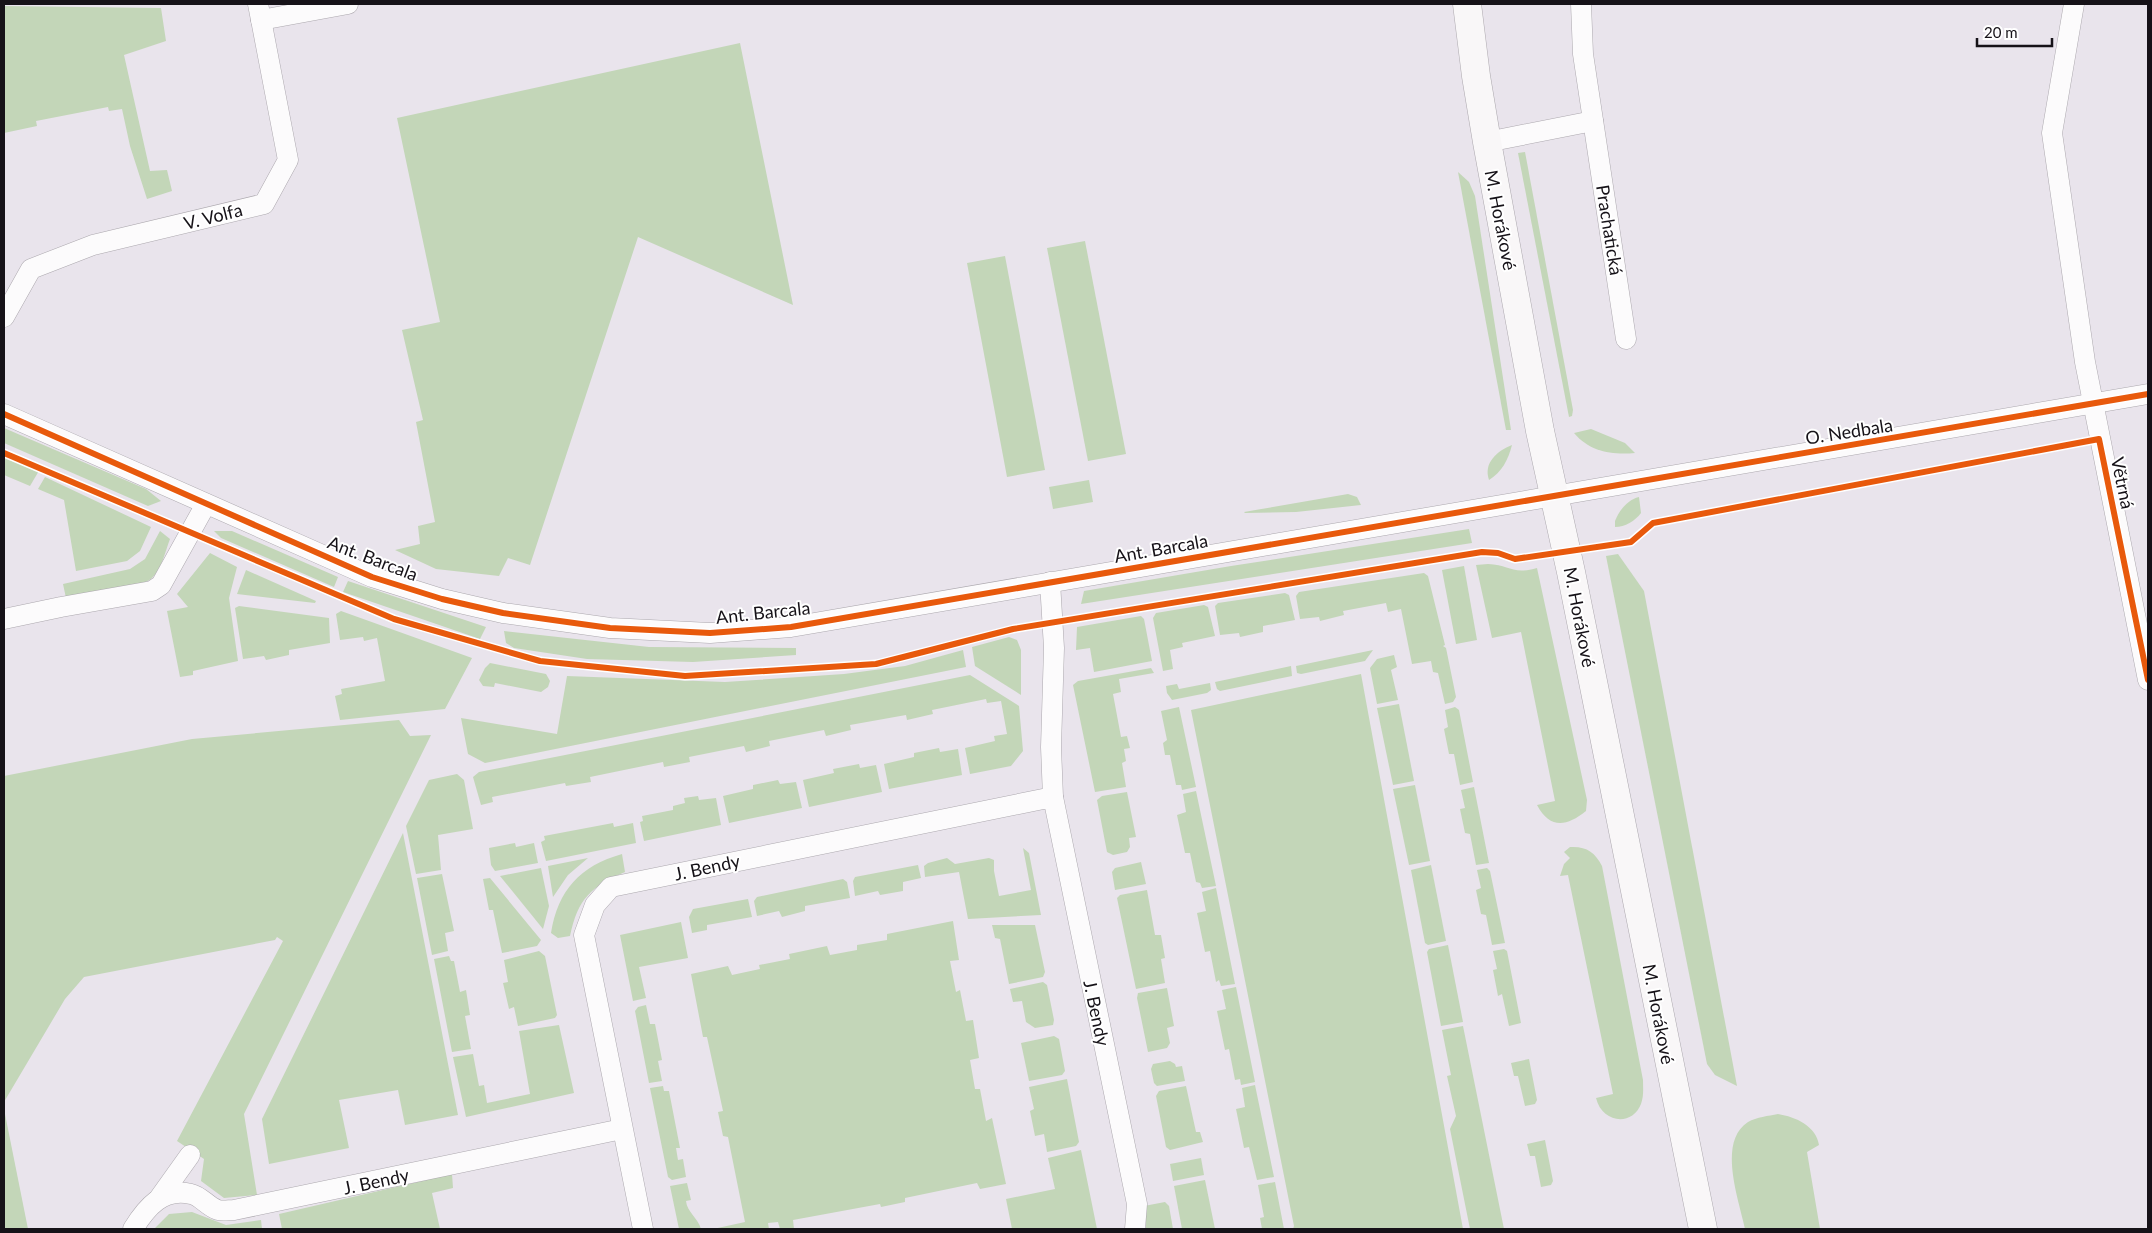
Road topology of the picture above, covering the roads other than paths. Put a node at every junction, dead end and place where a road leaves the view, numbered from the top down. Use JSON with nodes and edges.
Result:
{"nodes":[{"id":1,"x":348,"y":4,"type":"edge"},
{"id":2,"x":1466,"y":4,"type":"edge"},
{"id":3,"x":1581,"y":4,"type":"edge"},
{"id":4,"x":2074,"y":4,"type":"edge"},
{"id":5,"x":260,"y":12,"type":"edge"},
{"id":6,"x":1592,"y":121,"type":"junction"},
{"id":7,"x":1487,"y":142,"type":"junction"},
{"id":8,"x":4,"y":317,"type":"edge"},
{"id":9,"x":1626,"y":339,"type":"dead end"},
{"id":10,"x":2148,"y":394,"type":"edge"},
{"id":11,"x":2093,"y":404,"type":"junction"},
{"id":12,"x":4,"y":414,"type":"edge"},
{"id":13,"x":1554,"y":497,"type":"junction"},
{"id":14,"x":206,"y":504,"type":"junction"},
{"id":15,"x":1050,"y":582,"type":"junction"},
{"id":16,"x":4,"y":619,"type":"edge"},
{"id":17,"x":2148,"y":680,"type":"edge"},
{"id":18,"x":1053,"y":797,"type":"junction"},
{"id":19,"x":622,"y":1130,"type":"junction"},
{"id":20,"x":190,"y":1155,"type":"dead end"},
{"id":21,"x":160,"y":1196,"type":"junction"},
{"id":22,"x":136,"y":1223,"type":"edge"},
{"id":23,"x":643,"y":1229,"type":"edge"},
{"id":24,"x":1135,"y":1229,"type":"edge"},
{"id":25,"x":1702,"y":1229,"type":"edge"}],
"edges":[{"from":1,"to":5,"type":"street","name":"V. Volfa"},
{"from":2,"to":7,"type":"street","name":"M. Horákové"},
{"from":3,"to":6,"type":"street","name":"Prachatická"},
{"from":4,"to":11,"type":"street","name":"Větrná"},
{"from":5,"to":8,"type":"street","name":"V. Volfa"},
{"from":6,"to":7,"type":"street"},
{"from":6,"to":9,"type":"street","name":"Prachatická"},
{"from":7,"to":13,"type":"street","name":"M. Horákové"},
{"from":10,"to":11,"type":"street","name":"O. Nedbala"},
{"from":11,"to":13,"type":"street","name":"O. Nedbala"},
{"from":11,"to":17,"type":"street","name":"Větrná"},
{"from":12,"to":14,"type":"street","name":"Ant. Barcala"},
{"from":13,"to":15,"type":"street","name":"Ant. Barcala"},
{"from":13,"to":25,"type":"street","name":"M. Horákové"},
{"from":14,"to":15,"type":"street","name":"Ant. Barcala"},
{"from":14,"to":16,"type":"street"},
{"from":15,"to":18,"type":"street","name":"J. Bendy"},
{"from":18,"to":19,"type":"street","name":"J. Bendy"},
{"from":18,"to":24,"type":"street","name":"J. Bendy"},
{"from":19,"to":21,"type":"street","name":"J. Bendy"},
{"from":19,"to":23,"type":"street","name":"J. Bendy"},
{"from":20,"to":21,"type":"street"},
{"from":21,"to":22,"type":"street"}]}
